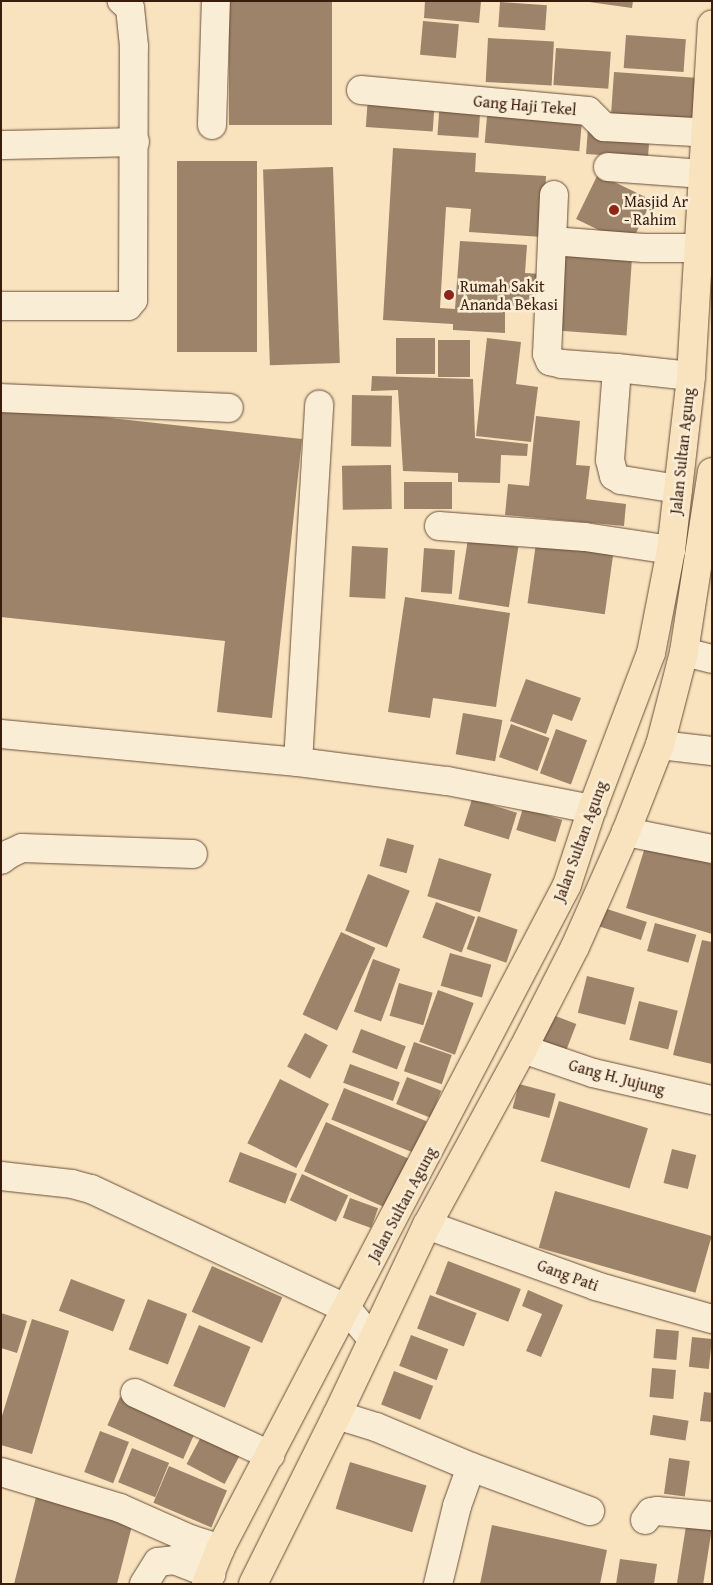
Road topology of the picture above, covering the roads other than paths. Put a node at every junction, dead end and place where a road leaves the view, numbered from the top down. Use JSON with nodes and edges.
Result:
{"nodes":[{"id":1,"x":122,"y":1,"type":"edge"},
{"id":2,"x":216,"y":1,"type":"edge"},
{"id":3,"x":711,"y":41,"type":"edge"},
{"id":4,"x":361,"y":90,"type":"dead end"},
{"id":5,"x":212,"y":125,"type":"dead end"},
{"id":6,"x":709,"y":133,"type":"edge"},
{"id":7,"x":135,"y":142,"type":"junction"},
{"id":8,"x":1,"y":145,"type":"edge"},
{"id":9,"x":608,"y":167,"type":"dead end"},
{"id":10,"x":703,"y":174,"type":"junction"},
{"id":11,"x":554,"y":195,"type":"dead end"},
{"id":12,"x":552,"y":241,"type":"junction"},
{"id":13,"x":698,"y":248,"type":"junction"},
{"id":14,"x":1,"y":306,"type":"edge"},
{"id":15,"x":617,"y":368,"type":"junction"},
{"id":16,"x":691,"y":376,"type":"junction"},
{"id":17,"x":1,"y":398,"type":"edge"},
{"id":18,"x":319,"y":405,"type":"dead end"},
{"id":19,"x":228,"y":408,"type":"dead end"},
{"id":20,"x":712,"y":472,"type":"edge"},
{"id":21,"x":678,"y":489,"type":"junction"},
{"id":22,"x":438,"y":526,"type":"dead end"},
{"id":23,"x":671,"y":550,"type":"junction"},
{"id":24,"x":684,"y":652,"type":"junction"},
{"id":25,"x":712,"y":659,"type":"edge"},
{"id":26,"x":1,"y":734,"type":"edge"},
{"id":27,"x":660,"y":745,"type":"junction"},
{"id":28,"x":712,"y":751,"type":"edge"},
{"id":29,"x":298,"y":762,"type":"junction"},
{"id":30,"x":592,"y":809,"type":"junction"},
{"id":31,"x":626,"y":832,"type":"junction"},
{"id":32,"x":712,"y":849,"type":"edge"},
{"id":33,"x":192,"y":854,"type":"dead end"},
{"id":34,"x":1,"y":860,"type":"edge"},
{"id":35,"x":523,"y":1049,"type":"junction"},
{"id":36,"x":712,"y":1100,"type":"edge"},
{"id":37,"x":1,"y":1176,"type":"edge"},
{"id":38,"x":427,"y":1225,"type":"junction"},
{"id":39,"x":347,"y":1309,"type":"junction"},
{"id":40,"x":712,"y":1319,"type":"edge"},
{"id":41,"x":373,"y":1340,"type":"junction"},
{"id":42,"x":134,"y":1393,"type":"dead end"},
{"id":43,"x":337,"y":1415,"type":"junction"},
{"id":44,"x":270,"y":1455,"type":"junction"},
{"id":45,"x":471,"y":1467,"type":"junction"},
{"id":46,"x":1,"y":1472,"type":"edge"},
{"id":47,"x":590,"y":1511,"type":"dead end"},
{"id":48,"x":712,"y":1516,"type":"edge"},
{"id":49,"x":645,"y":1520,"type":"dead end"},
{"id":50,"x":220,"y":1549,"type":"junction"},
{"id":51,"x":208,"y":1579,"type":"edge"},
{"id":52,"x":144,"y":1584,"type":"edge"},
{"id":53,"x":252,"y":1584,"type":"edge"},
{"id":54,"x":438,"y":1584,"type":"edge"}],
"edges":[{"from":1,"to":7,"type":"street"},
{"from":2,"to":5,"type":"street"},
{"from":3,"to":6,"type":"highway","name":"Jalan Sultan Agung"},
{"from":4,"to":6,"type":"street","name":"Gang Haji Tekel"},
{"from":6,"to":10,"type":"highway","name":"Jalan Sultan Agung"},
{"from":7,"to":8,"type":"street"},
{"from":7,"to":14,"type":"street"},
{"from":9,"to":10,"type":"street"},
{"from":10,"to":13,"type":"highway","name":"Jalan Sultan Agung"},
{"from":11,"to":12,"type":"street"},
{"from":12,"to":13,"type":"street"},
{"from":12,"to":15,"type":"street"},
{"from":13,"to":16,"type":"highway","name":"Jalan Sultan Agung"},
{"from":15,"to":16,"type":"street"},
{"from":15,"to":21,"type":"street"},
{"from":16,"to":21,"type":"highway","name":"Jalan Sultan Agung"},
{"from":17,"to":19,"type":"street"},
{"from":18,"to":29,"type":"street"},
{"from":20,"to":24,"type":"highway","name":"Jalan Sultan Agung"},
{"from":21,"to":23,"type":"highway","name":"Jalan Sultan Agung"},
{"from":22,"to":23,"type":"street"},
{"from":23,"to":30,"type":"highway","name":"Jalan Sultan Agung"},
{"from":24,"to":25,"type":"street"},
{"from":24,"to":27,"type":"highway","name":"Jalan Sultan Agung"},
{"from":26,"to":29,"type":"street"},
{"from":27,"to":28,"type":"street"},
{"from":27,"to":31,"type":"highway","name":"Jalan Sultan Agung"},
{"from":29,"to":30,"type":"street"},
{"from":30,"to":39,"type":"highway","name":"Jalan Sultan Agung"},
{"from":31,"to":32,"type":"street"},
{"from":31,"to":35,"type":"highway","name":"Jalan Sultan Agung"},
{"from":33,"to":34,"type":"street"},
{"from":35,"to":36,"type":"street","name":"Gang H. Jujung"},
{"from":35,"to":38,"type":"highway","name":"Jalan Sultan Agung"},
{"from":37,"to":39,"type":"street"},
{"from":38,"to":40,"type":"street","name":"Gang Pati"},
{"from":38,"to":41,"type":"highway","name":"Jalan Sultan Agung"},
{"from":39,"to":41,"type":"street"},
{"from":39,"to":44,"type":"highway","name":"Jalan Sultan Agung"},
{"from":41,"to":43,"type":"highway","name":"Jalan Sultan Agung"},
{"from":42,"to":44,"type":"street"},
{"from":43,"to":45,"type":"street"},
{"from":43,"to":53,"type":"highway","name":"Jalan Sultan Agung"},
{"from":44,"to":50,"type":"highway","name":"Jalan Sultan Agung"},
{"from":45,"to":47,"type":"street"},
{"from":45,"to":54,"type":"street"},
{"from":46,"to":50,"type":"street"},
{"from":48,"to":49,"type":"street"},
{"from":50,"to":51,"type":"highway","name":"Jalan Sultan Agung"},
{"from":51,"to":52,"type":"street"}]}
